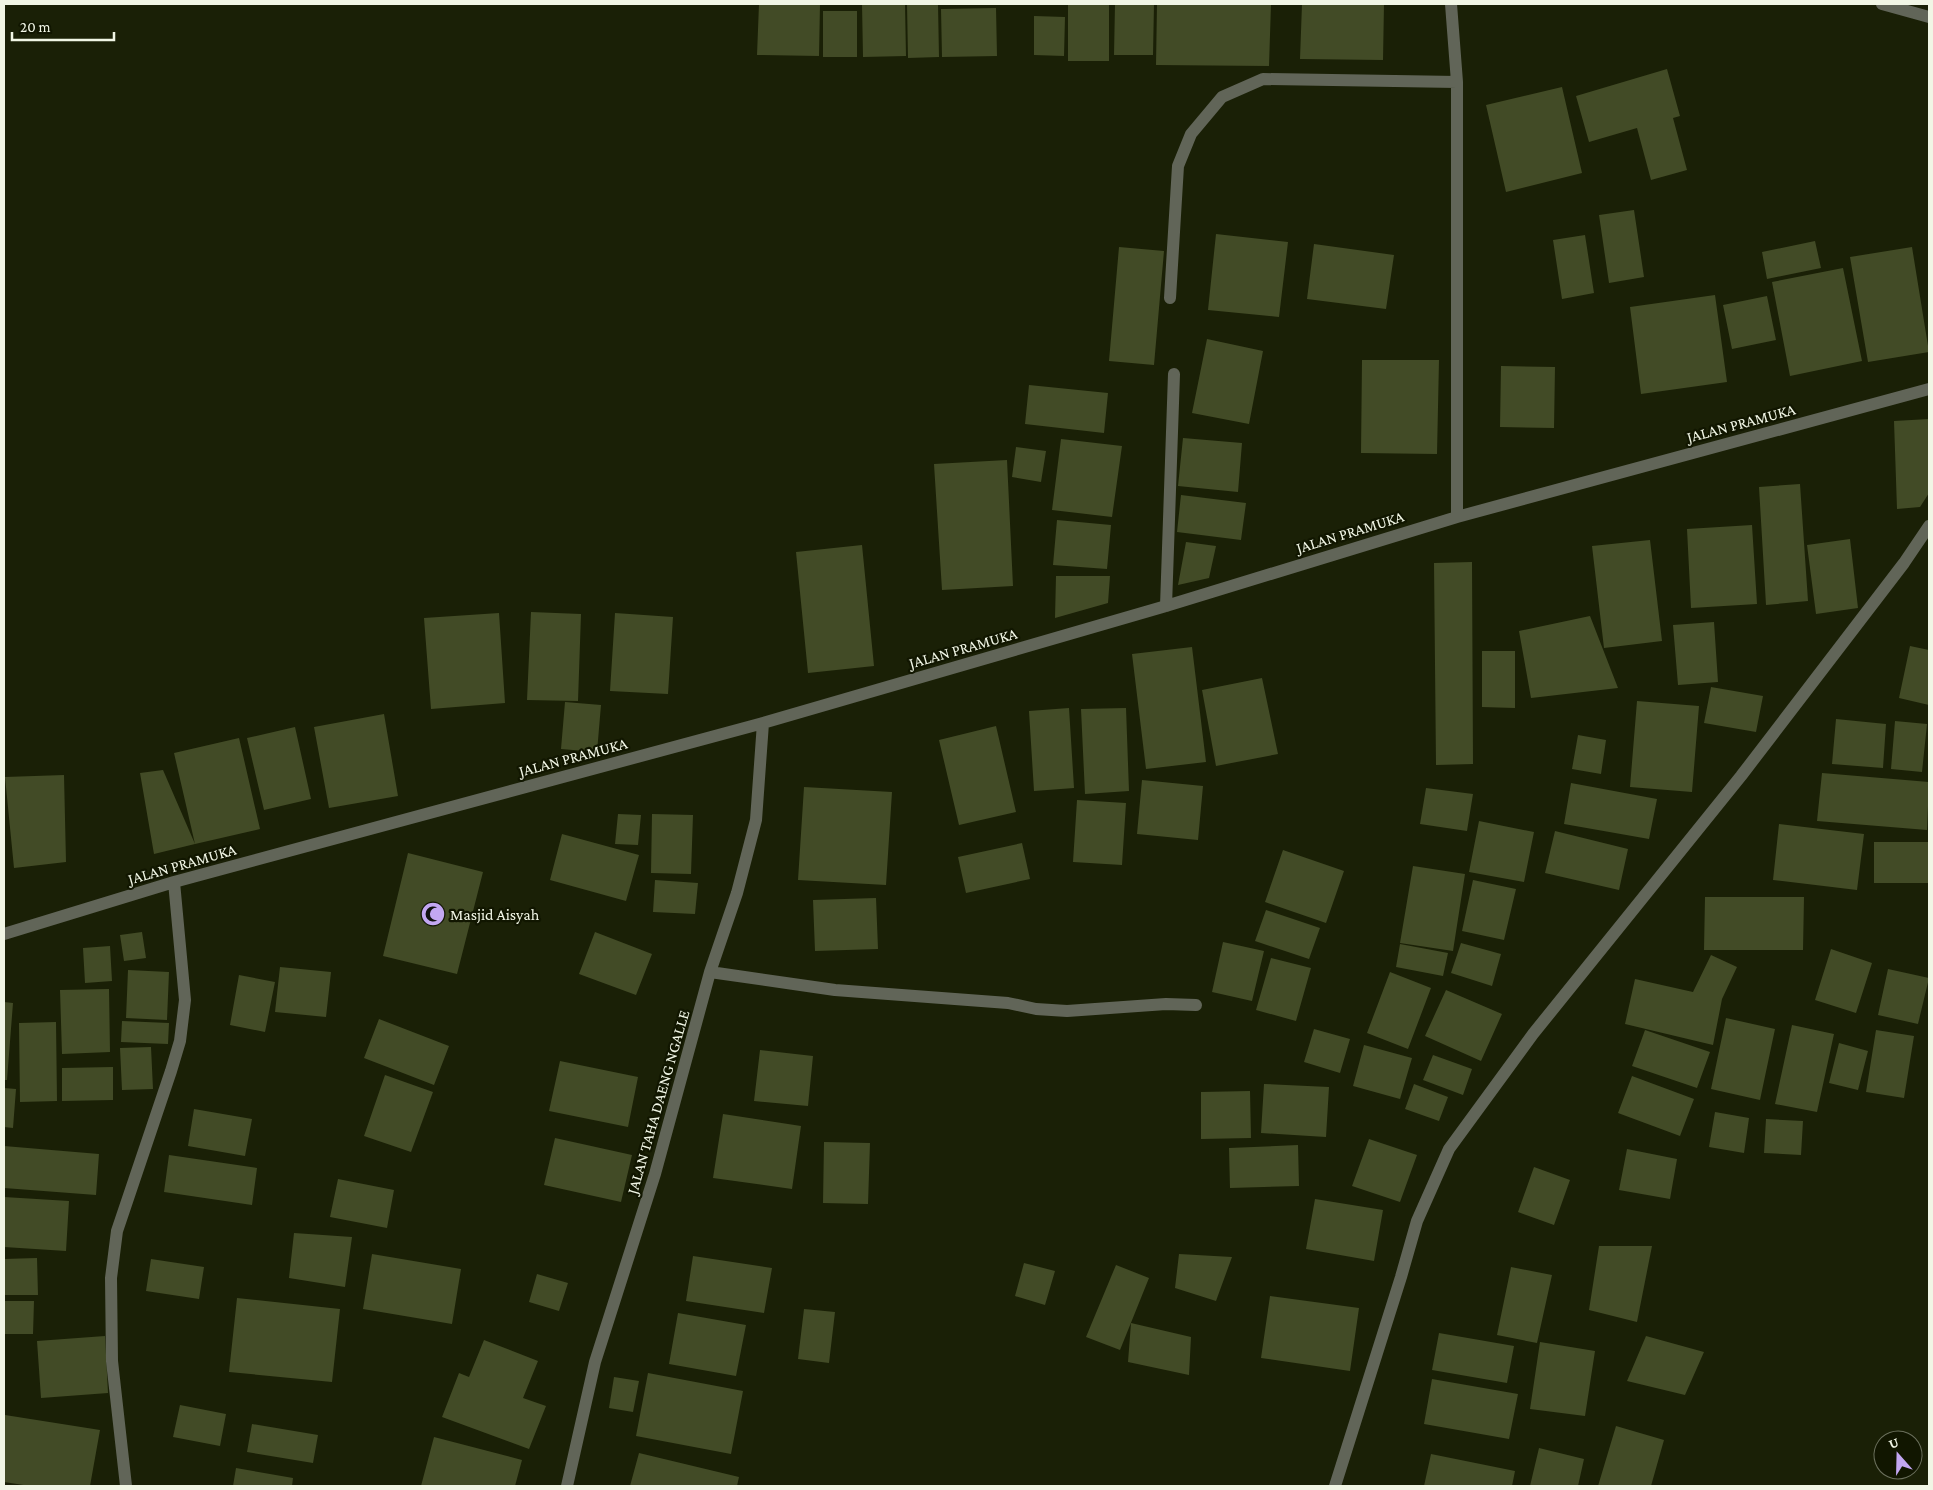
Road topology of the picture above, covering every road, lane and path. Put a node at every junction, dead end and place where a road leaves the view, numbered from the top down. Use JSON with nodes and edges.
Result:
{"nodes":[{"id":1,"x":1451,"y":4,"type":"edge"},
{"id":2,"x":1882,"y":4,"type":"edge"},
{"id":3,"x":1929,"y":17,"type":"edge"},
{"id":4,"x":1457,"y":82,"type":"junction"},
{"id":5,"x":1170,"y":298,"type":"dead end"},
{"id":6,"x":1174,"y":374,"type":"dead end"},
{"id":7,"x":1929,"y":389,"type":"edge"},
{"id":8,"x":1457,"y":517,"type":"junction"},
{"id":9,"x":1929,"y":526,"type":"edge"},
{"id":10,"x":1166,"y":606,"type":"junction"},
{"id":11,"x":763,"y":723,"type":"junction"},
{"id":12,"x":174,"y":882,"type":"junction"},
{"id":13,"x":4,"y":934,"type":"edge"},
{"id":14,"x":710,"y":972,"type":"junction"},
{"id":15,"x":1196,"y":1005,"type":"dead end"},
{"id":16,"x":126,"y":1486,"type":"edge"},
{"id":17,"x":567,"y":1486,"type":"edge"},
{"id":18,"x":1334,"y":1486,"type":"edge"}],
"edges":[{"from":1,"to":4,"type":"street"},
{"from":2,"to":3,"type":"street"},
{"from":4,"to":5,"type":"street"},
{"from":4,"to":8,"type":"street"},
{"from":6,"to":10,"type":"street"},
{"from":7,"to":8,"type":"street","name":"JALAN PRAMUKA"},
{"from":8,"to":10,"type":"street","name":"JALAN PRAMUKA"},
{"from":9,"to":18,"type":"street"},
{"from":10,"to":11,"type":"street","name":"JALAN PRAMUKA"},
{"from":11,"to":12,"type":"street","name":"JALAN PRAMUKA"},
{"from":11,"to":14,"type":"street","name":"JALAN TAHA DAENG NGALLE"},
{"from":12,"to":13,"type":"street","name":"JALAN PRAMUKA"},
{"from":12,"to":16,"type":"street"},
{"from":14,"to":15,"type":"street"},
{"from":14,"to":17,"type":"street","name":"JALAN TAHA DAENG NGALLE"}]}
